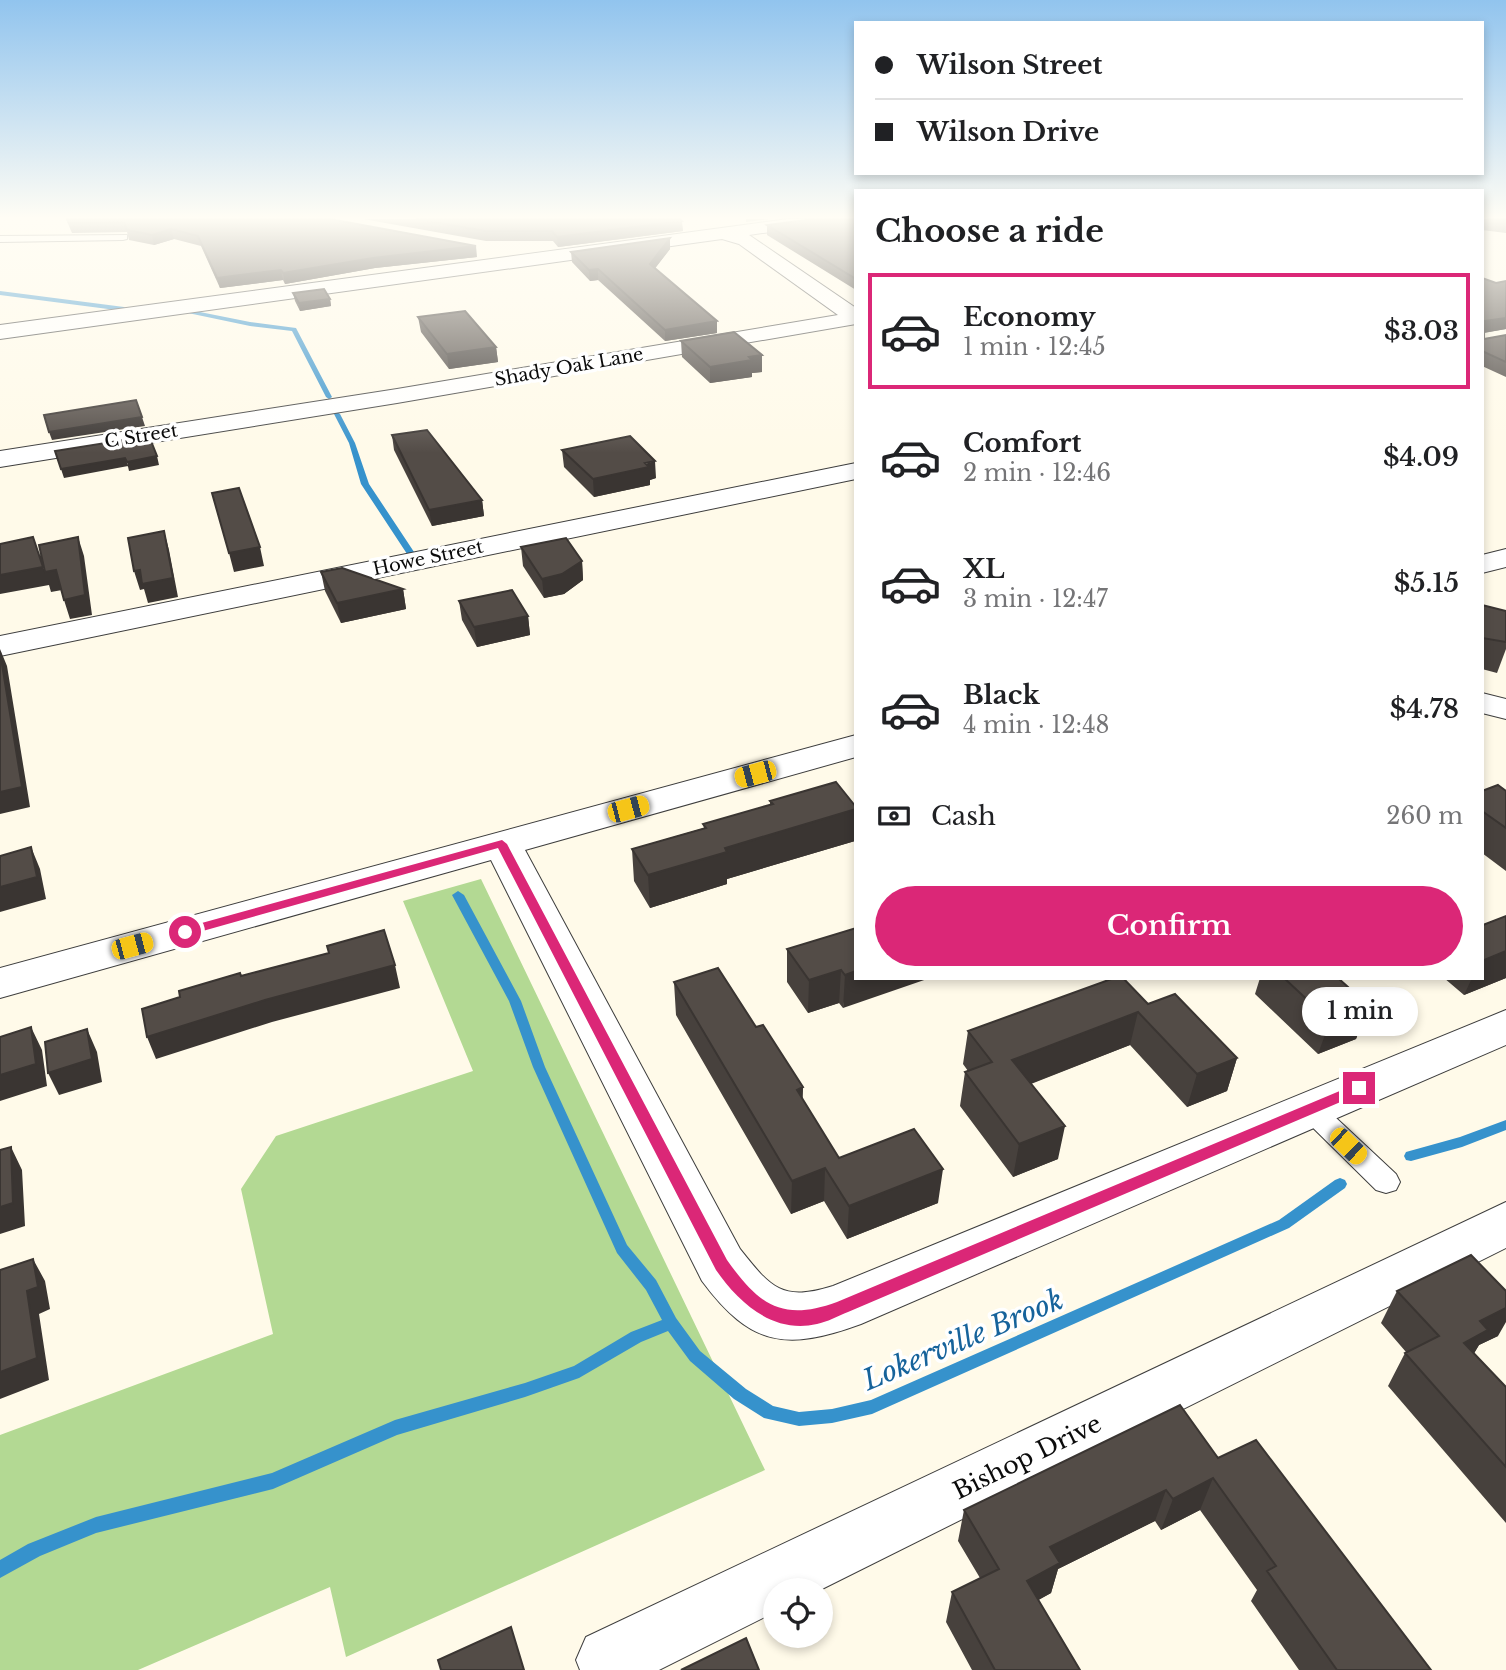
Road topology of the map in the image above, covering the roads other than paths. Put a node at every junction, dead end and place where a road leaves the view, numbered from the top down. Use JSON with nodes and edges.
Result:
{"nodes":[{"id":1,"x":253,"y":297,"type":"edge"},
{"id":2,"x":826,"y":297,"type":"edge"},
{"id":3,"x":854,"y":317,"type":"edge"},
{"id":4,"x":854,"y":318,"type":"edge"},
{"id":5,"x":0,"y":332,"type":"edge"},
{"id":6,"x":281,"y":414,"type":"joint"},
{"id":7,"x":0,"y":459,"type":"edge"},
{"id":8,"x":854,"y":471,"type":"edge"},
{"id":9,"x":1506,"y":558,"type":"edge"},
{"id":10,"x":1484,"y":564,"type":"edge"},
{"id":11,"x":0,"y":646,"type":"edge"},
{"id":12,"x":1484,"y":704,"type":"edge"},
{"id":13,"x":1506,"y":709,"type":"edge"},
{"id":14,"x":854,"y":747,"type":"edge"},
{"id":15,"x":502,"y":844,"type":"junction"},
{"id":16,"x":0,"y":983,"type":"edge"},
{"id":17,"x":1506,"y":1026,"type":"edge"},
{"id":18,"x":1310,"y":1109,"type":"junction"},
{"id":19,"x":1386,"y":1182,"type":"dead end"},
{"id":20,"x":1506,"y":1224,"type":"edge"},
{"id":21,"x":613,"y":1670,"type":"edge"}],
"edges":[{"from":1,"to":5,"type":"street"},
{"from":2,"to":3,"type":"street"},
{"from":4,"to":6,"type":"street","name":"Shady Oak Lane"},
{"from":6,"to":7,"type":"street","name":"C Street"},
{"from":8,"to":11,"type":"street","name":"Howe Street"},
{"from":9,"to":10,"type":"street"},
{"from":12,"to":13,"type":"street"},
{"from":14,"to":15,"type":"street"},
{"from":15,"to":16,"type":"street"},
{"from":15,"to":18,"type":"street"},
{"from":17,"to":18,"type":"street"},
{"from":18,"to":19,"type":"lane"},
{"from":20,"to":21,"type":"street","name":"Bishop Drive"}]}
